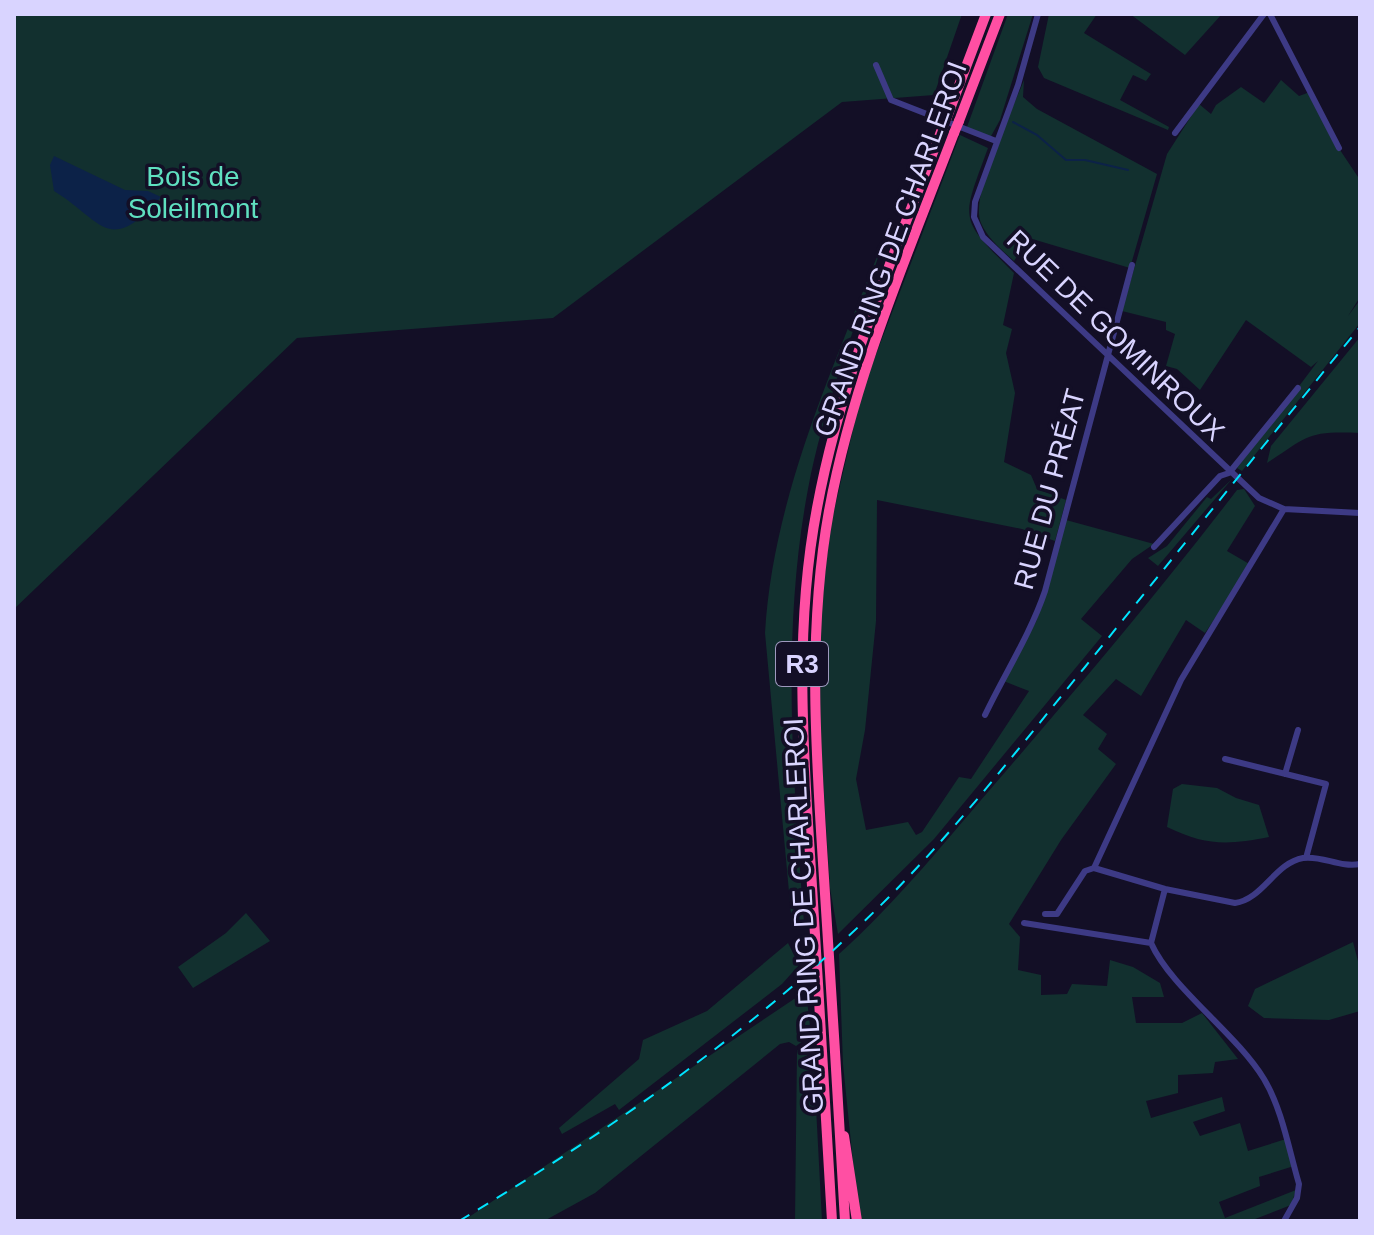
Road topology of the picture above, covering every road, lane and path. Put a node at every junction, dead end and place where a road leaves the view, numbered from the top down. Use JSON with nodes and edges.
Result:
{"nodes":[{"id":1,"x":986,"y":14,"type":"edge"},
{"id":2,"x":1000,"y":14,"type":"edge"},
{"id":3,"x":1038,"y":14,"type":"edge"},
{"id":4,"x":1264,"y":14,"type":"edge"},
{"id":5,"x":1270,"y":14,"type":"edge"},
{"id":6,"x":876,"y":65,"type":"dead end"},
{"id":7,"x":1175,"y":133,"type":"dead end"},
{"id":8,"x":996,"y":141,"type":"junction"},
{"id":9,"x":1339,"y":148,"type":"dead end"},
{"id":10,"x":1132,"y":265,"type":"dead end"},
{"id":11,"x":1109,"y":355,"type":"junction"},
{"id":12,"x":1298,"y":388,"type":"dead end"},
{"id":13,"x":1229,"y":473,"type":"junction"},
{"id":14,"x":1284,"y":509,"type":"junction"},
{"id":15,"x":1360,"y":513,"type":"edge"},
{"id":16,"x":1154,"y":547,"type":"dead end"},
{"id":17,"x":985,"y":715,"type":"dead end"},
{"id":18,"x":1298,"y":730,"type":"dead end"},
{"id":19,"x":1225,"y":759,"type":"dead end"},
{"id":20,"x":1285,"y":774,"type":"junction"},
{"id":21,"x":1306,"y":858,"type":"junction"},
{"id":22,"x":1360,"y":864,"type":"edge"},
{"id":23,"x":1094,"y":868,"type":"junction"},
{"id":24,"x":1165,"y":889,"type":"junction"},
{"id":25,"x":1045,"y":914,"type":"dead end"},
{"id":26,"x":1024,"y":923,"type":"dead end"},
{"id":27,"x":1151,"y":943,"type":"junction"},
{"id":28,"x":840,"y":1127,"type":"junction"},
{"id":29,"x":832,"y":1221,"type":"edge"},
{"id":30,"x":845,"y":1221,"type":"edge"},
{"id":31,"x":857,"y":1221,"type":"edge"},
{"id":32,"x":1284,"y":1221,"type":"edge"}],
"edges":[{"from":1,"to":29,"type":"highway","name":"GRAND RING DE CHARLEROI","number":"R3","bridge":true},
{"from":2,"to":28,"type":"highway","name":"GRAND RING DE CHARLEROI","number":"R3","bridge":true},
{"from":3,"to":8,"type":"street","name":"RUE DE GOMINROUX"},
{"from":4,"to":7,"type":"street"},
{"from":5,"to":9,"type":"street"},
{"from":6,"to":8,"type":"street"},
{"from":8,"to":11,"type":"street","name":"RUE DE GOMINROUX"},
{"from":10,"to":11,"type":"street","name":"RUE DU PRÉAT"},
{"from":11,"to":13,"type":"street","name":"RUE DE GOMINROUX"},
{"from":11,"to":17,"type":"street","name":"RUE DU PRÉAT"},
{"from":12,"to":13,"type":"street"},
{"from":13,"to":14,"type":"street","name":"RUE DE GOMINROUX"},
{"from":13,"to":16,"type":"street"},
{"from":14,"to":15,"type":"street"},
{"from":14,"to":23,"type":"street"},
{"from":18,"to":20,"type":"street"},
{"from":19,"to":20,"type":"street"},
{"from":20,"to":21,"type":"street"},
{"from":21,"to":22,"type":"street"},
{"from":21,"to":24,"type":"street"},
{"from":23,"to":24,"type":"street"},
{"from":23,"to":25,"type":"street"},
{"from":24,"to":27,"type":"street"},
{"from":26,"to":27,"type":"street"},
{"from":27,"to":32,"type":"street"},
{"from":28,"to":30,"type":"highway","name":"GRAND RING DE CHARLEROI","number":"R3"},
{"from":28,"to":31,"type":"highway"}]}
